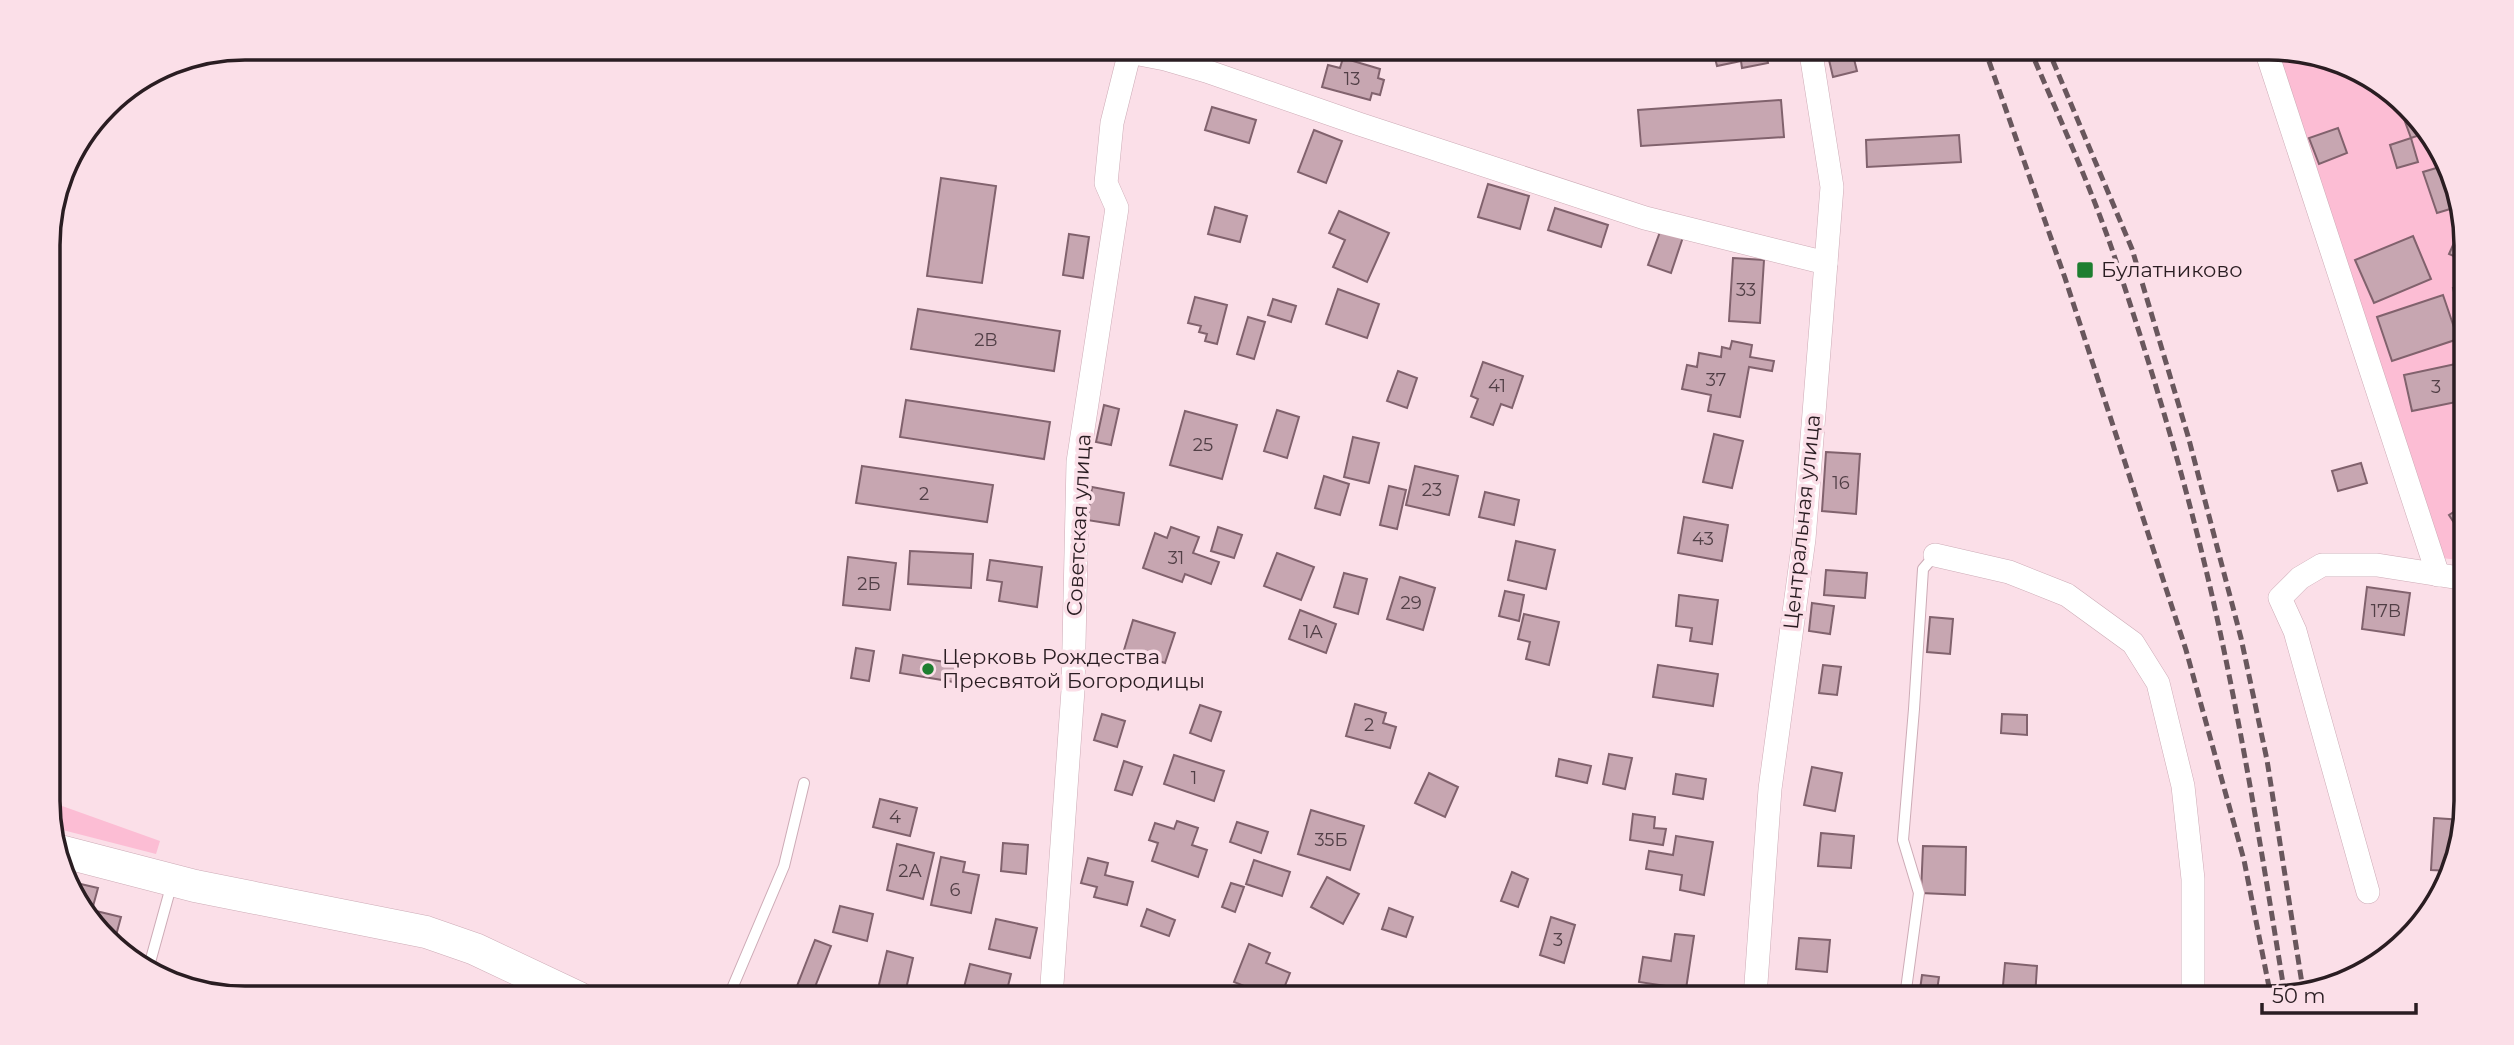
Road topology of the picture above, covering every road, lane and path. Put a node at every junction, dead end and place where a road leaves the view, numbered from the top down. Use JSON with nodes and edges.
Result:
{"nodes":[{"id":1,"x":1128,"y":60,"type":"edge"},
{"id":2,"x":1168,"y":60,"type":"edge"},
{"id":3,"x":1812,"y":60,"type":"edge"},
{"id":4,"x":2269,"y":60,"type":"edge"},
{"id":5,"x":1826,"y":263,"type":"junction"},
{"id":6,"x":1935,"y":555,"type":"joint"},
{"id":7,"x":2438,"y":575,"type":"junction"},
{"id":8,"x":2454,"y":577,"type":"edge"},
{"id":9,"x":804,"y":783,"type":"dead end"},
{"id":10,"x":67,"y":853,"type":"edge"},
{"id":11,"x":172,"y":880,"type":"junction"},
{"id":12,"x":2368,"y":892,"type":"dead end"},
{"id":13,"x":151,"y":959,"type":"edge"},
{"id":14,"x":1756,"y":985,"type":"edge"},
{"id":15,"x":1907,"y":985,"type":"edge"},
{"id":16,"x":2193,"y":985,"type":"edge"},
{"id":17,"x":553,"y":986,"type":"edge"},
{"id":18,"x":733,"y":986,"type":"edge"},
{"id":19,"x":1052,"y":986,"type":"edge"}],
"edges":[{"from":1,"to":19,"type":"street","name":"Советская улица"},
{"from":2,"to":5,"type":"street"},
{"from":3,"to":5,"type":"street","name":"Центральная улица"},
{"from":4,"to":7,"type":"street"},
{"from":5,"to":14,"type":"street","name":"Центральная улица"},
{"from":6,"to":15,"type":"lane"},
{"from":6,"to":16,"type":"street"},
{"from":7,"to":8,"type":"street"},
{"from":7,"to":12,"type":"street"},
{"from":9,"to":18,"type":"lane"},
{"from":10,"to":11,"type":"street"},
{"from":11,"to":13,"type":"lane"},
{"from":11,"to":17,"type":"street"}]}
